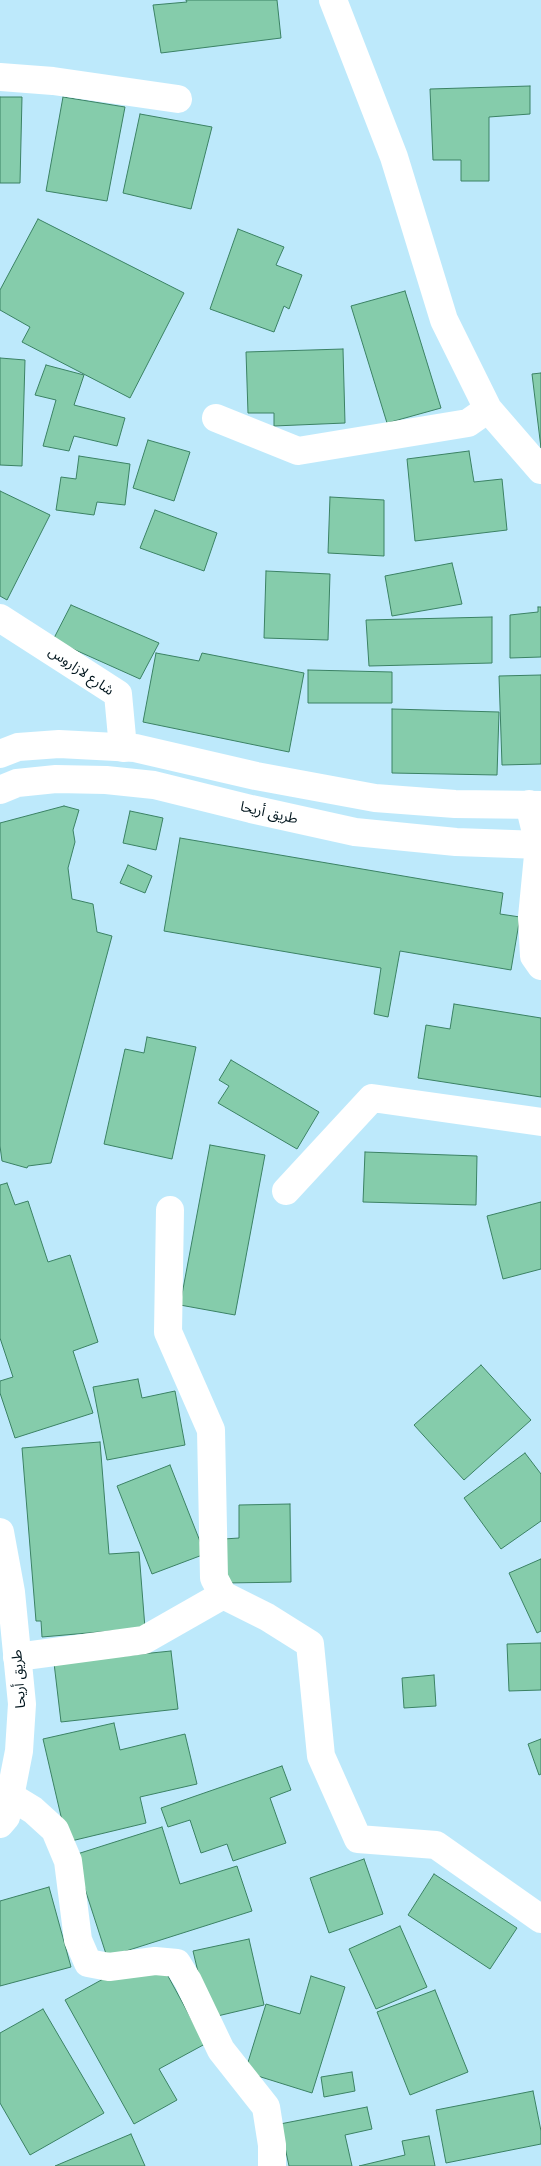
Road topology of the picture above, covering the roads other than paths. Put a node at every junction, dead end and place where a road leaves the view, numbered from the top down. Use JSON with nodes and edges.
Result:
{"nodes":[{"id":1,"x":332,"y":0,"type":"edge"},
{"id":2,"x":0,"y":77,"type":"edge"},
{"id":3,"x":178,"y":99,"type":"dead end"},
{"id":4,"x":488,"y":409,"type":"junction"},
{"id":5,"x":216,"y":418,"type":"dead end"},
{"id":6,"x":541,"y":470,"type":"edge"},
{"id":7,"x":0,"y":618,"type":"edge"},
{"id":8,"x":123,"y":748,"type":"junction"},
{"id":9,"x":0,"y":754,"type":"edge"},
{"id":10,"x":0,"y":790,"type":"edge"},
{"id":11,"x":535,"y":805,"type":"edge"},
{"id":12,"x":540,"y":845,"type":"edge"},
{"id":13,"x":541,"y":966,"type":"edge"},
{"id":14,"x":541,"y":1122,"type":"edge"},
{"id":15,"x":286,"y":1191,"type":"dead end"},
{"id":16,"x":170,"y":1210,"type":"dead end"},
{"id":17,"x":0,"y":1532,"type":"edge"},
{"id":18,"x":223,"y":1594,"type":"junction"},
{"id":19,"x":18,"y":1657,"type":"junction"},
{"id":20,"x":10,"y":1796,"type":"junction"},
{"id":21,"x":0,"y":1824,"type":"edge"},
{"id":22,"x":541,"y":1920,"type":"edge"},
{"id":23,"x":272,"y":2166,"type":"edge"}],
"edges":[{"from":1,"to":4,"type":"street"},
{"from":2,"to":3,"type":"street"},
{"from":4,"to":5,"type":"street"},
{"from":4,"to":6,"type":"street"},
{"from":7,"to":8,"type":"street","name":"شارع لازاروس"},
{"from":8,"to":9,"type":"street"},
{"from":8,"to":11,"type":"street"},
{"from":10,"to":12,"type":"street","name":"طريق أريحا"},
{"from":11,"to":12,"type":"street"},
{"from":12,"to":13,"type":"street"},
{"from":14,"to":15,"type":"street"},
{"from":16,"to":18,"type":"street"},
{"from":17,"to":19,"type":"street","name":"طريق أريحا"},
{"from":18,"to":19,"type":"street"},
{"from":18,"to":22,"type":"street"},
{"from":19,"to":20,"type":"street","name":"طريق أريحا"},
{"from":20,"to":21,"type":"street","name":"طريق أريحا"},
{"from":20,"to":23,"type":"street"}]}
